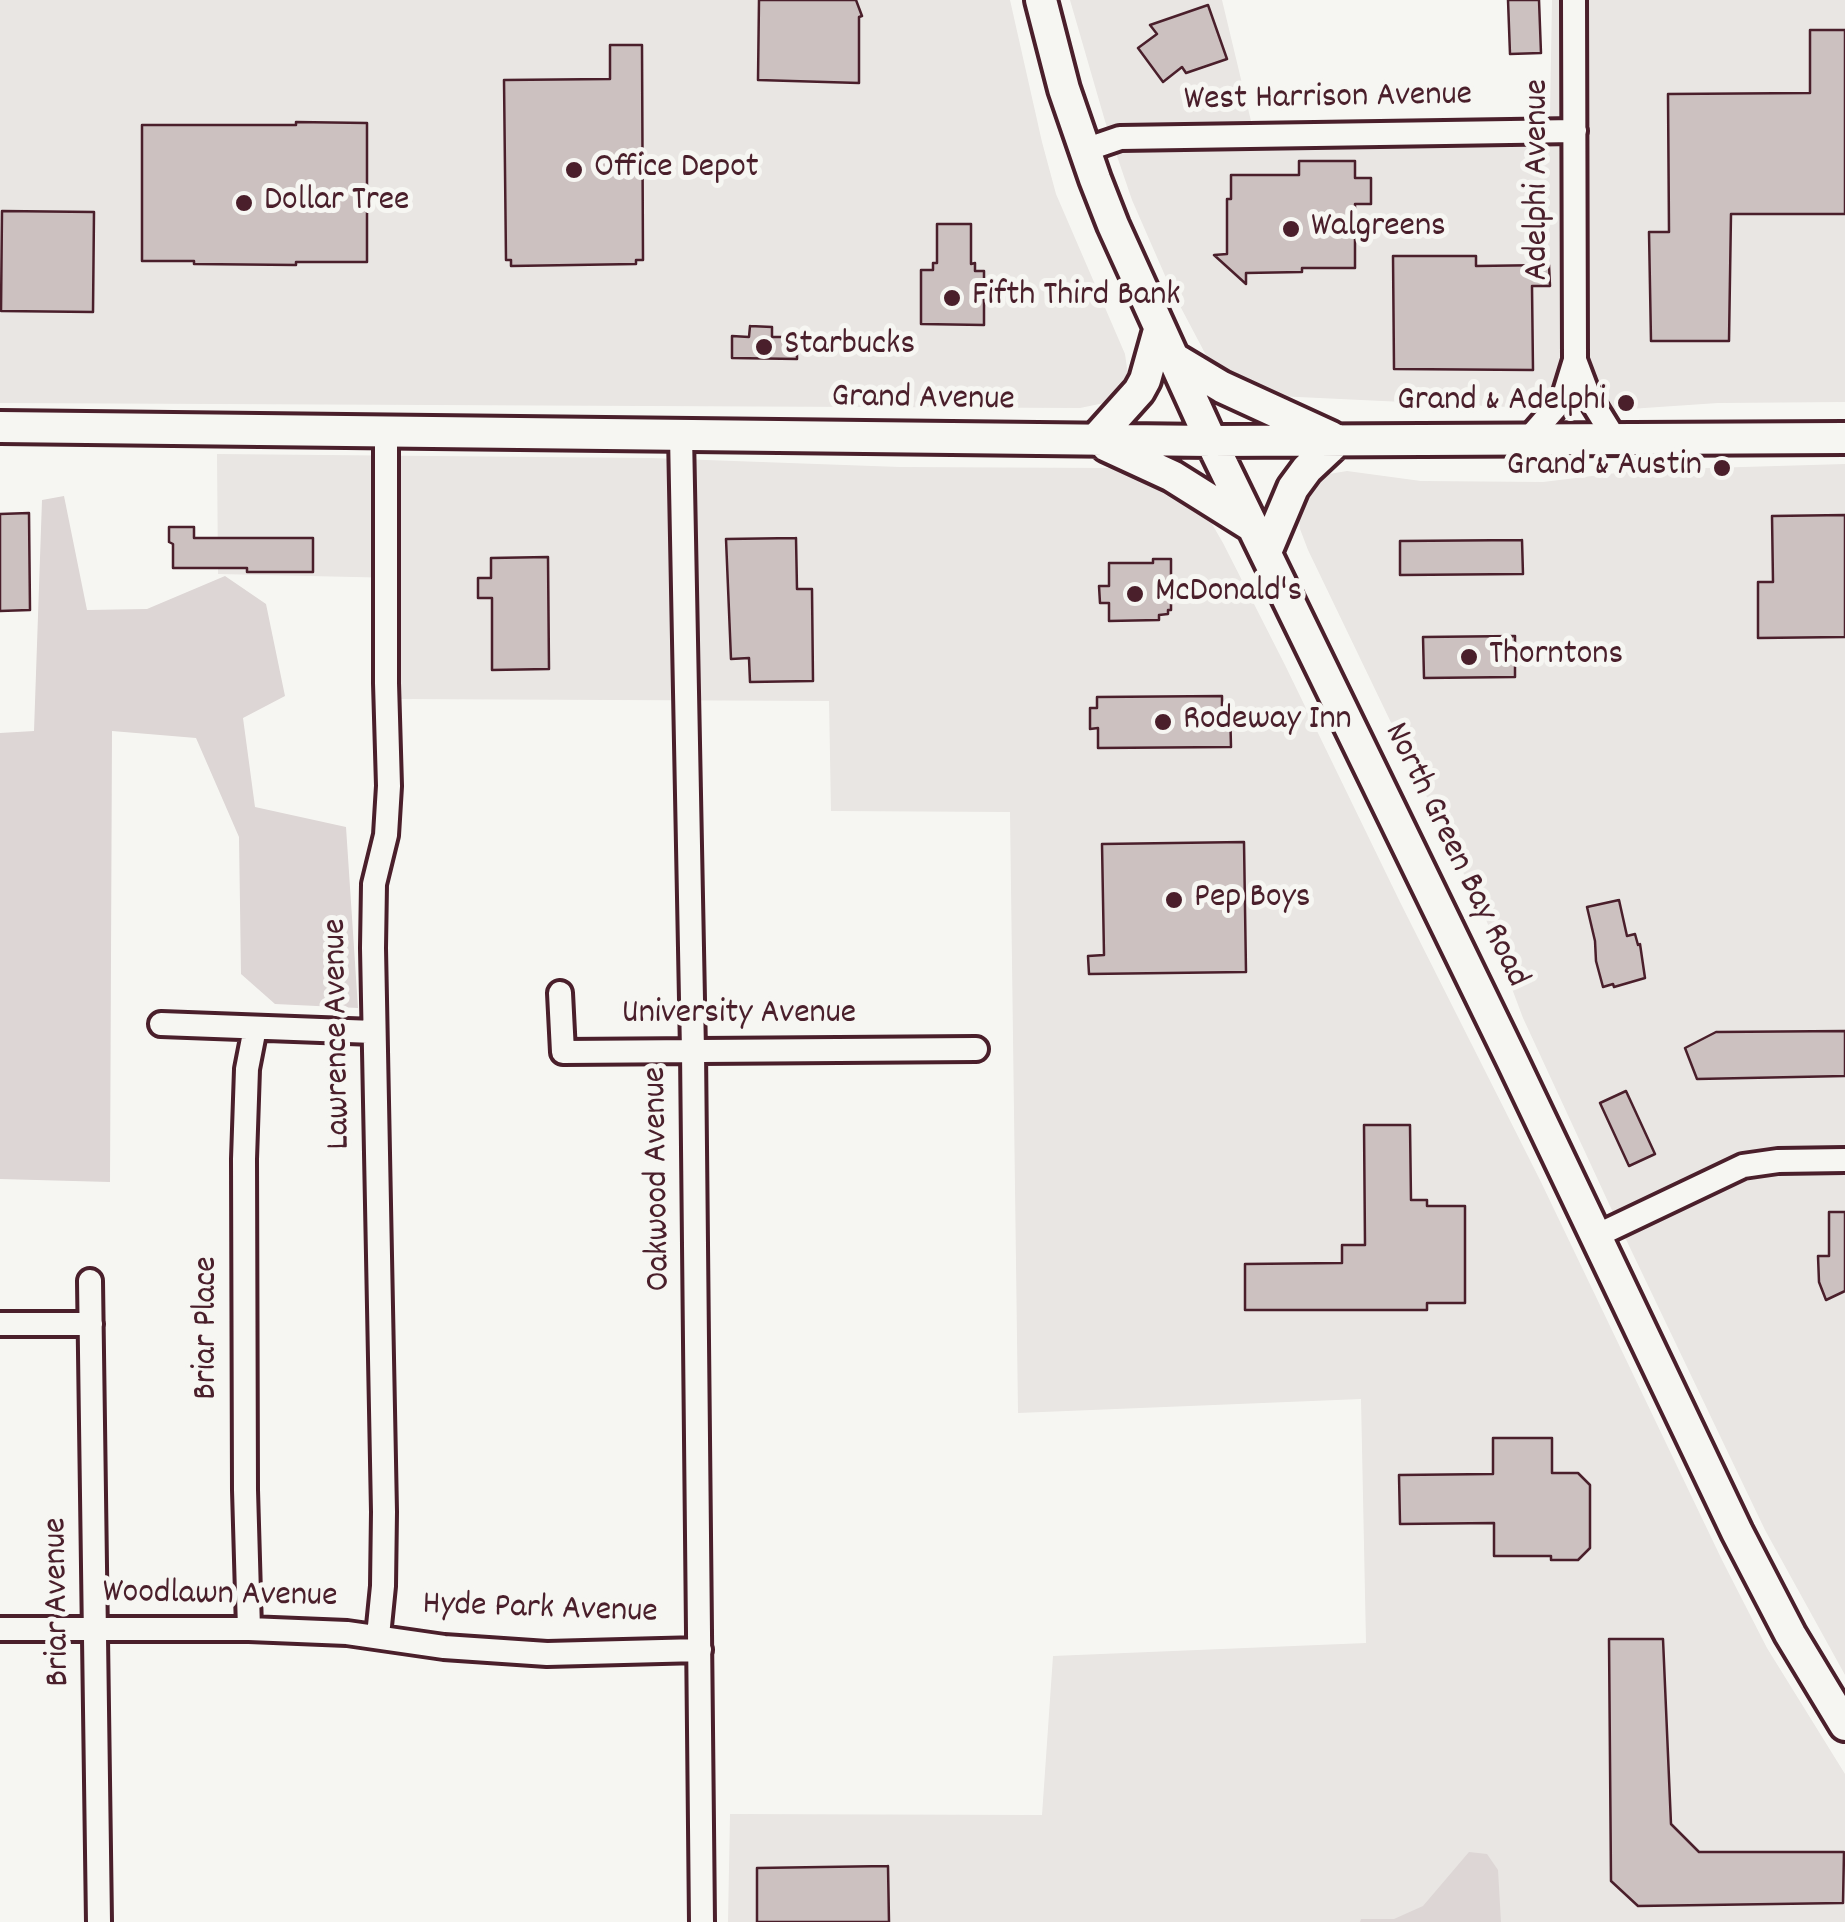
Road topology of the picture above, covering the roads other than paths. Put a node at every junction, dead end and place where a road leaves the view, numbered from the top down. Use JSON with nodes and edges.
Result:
{"nodes":[{"id":1,"x":1041,"y":0,"type":"edge"},
{"id":2,"x":1574,"y":0,"type":"edge"},
{"id":3,"x":1575,"y":131,"type":"junction"},
{"id":4,"x":1085,"y":150,"type":"junction"},
{"id":5,"x":1165,"y":343,"type":"junction"},
{"id":6,"x":1575,"y":360,"type":"junction"},
{"id":7,"x":0,"y":427,"type":"edge"},
{"id":8,"x":386,"y":432,"type":"junction"},
{"id":9,"x":681,"y":435,"type":"junction"},
{"id":10,"x":1845,"y":438,"type":"edge"},
{"id":11,"x":1615,"y":439,"type":"junction"},
{"id":12,"x":1096,"y":440,"type":"junction"},
{"id":13,"x":1338,"y":440,"type":"junction"},
{"id":14,"x":1528,"y":440,"type":"junction"},
{"id":15,"x":1211,"y":441,"type":"junction"},
{"id":16,"x":1259,"y":539,"type":"junction"},
{"id":17,"x":560,"y":992,"type":"dead end"},
{"id":18,"x":161,"y":1024,"type":"dead end"},
{"id":19,"x":256,"y":1028,"type":"junction"},
{"id":20,"x":374,"y":1032,"type":"junction"},
{"id":21,"x":976,"y":1050,"type":"dead end"},
{"id":22,"x":694,"y":1052,"type":"junction"},
{"id":23,"x":1845,"y":1160,"type":"edge"},
{"id":24,"x":1596,"y":1236,"type":"junction"},
{"id":25,"x":90,"y":1281,"type":"dead end"},
{"id":26,"x":0,"y":1324,"type":"edge"},
{"id":27,"x":91,"y":1324,"type":"junction"},
{"id":28,"x":250,"y":1628,"type":"junction"},
{"id":29,"x":0,"y":1629,"type":"edge"},
{"id":30,"x":96,"y":1630,"type":"junction"},
{"id":31,"x":378,"y":1636,"type":"junction"},
{"id":32,"x":700,"y":1650,"type":"junction"},
{"id":33,"x":1845,"y":1726,"type":"edge"},
{"id":34,"x":99,"y":1922,"type":"edge"},
{"id":35,"x":702,"y":1922,"type":"edge"}],
"edges":[{"from":1,"to":4,"type":"main road","name":"North Green Bay Road"},
{"from":2,"to":3,"type":"street","name":"Adelphi Avenue"},
{"from":3,"to":4,"type":"street","name":"West Harrison Avenue"},
{"from":3,"to":6,"type":"street","name":"Adelphi Avenue"},
{"from":4,"to":5,"type":"main road","name":"North Green Bay Road"},
{"from":5,"to":12,"type":"main road"},
{"from":5,"to":13,"type":"main road"},
{"from":5,"to":15,"type":"main road","name":"North Green Bay Road"},
{"from":6,"to":11,"type":"street","name":"Adelphi Avenue"},
{"from":6,"to":14,"type":"street","name":"Adelphi Avenue"},
{"from":7,"to":8,"type":"main road","name":"Grand Avenue"},
{"from":8,"to":9,"type":"main road","name":"Grand Avenue"},
{"from":8,"to":20,"type":"street","name":"Lawrence Avenue"},
{"from":9,"to":12,"type":"main road","name":"Grand Avenue"},
{"from":9,"to":22,"type":"street","name":"Oakwood Avenue"},
{"from":10,"to":11,"type":"main road","name":"Grand Avenue"},
{"from":11,"to":14,"type":"main road","name":"Grand Avenue"},
{"from":12,"to":15,"type":"main road","name":"Grand Avenue"},
{"from":12,"to":16,"type":"main road"},
{"from":13,"to":14,"type":"main road","name":"Grand Avenue"},
{"from":13,"to":15,"type":"main road","name":"Grand Avenue"},
{"from":13,"to":16,"type":"main road"},
{"from":15,"to":16,"type":"main road","name":"North Green Bay Road"},
{"from":16,"to":24,"type":"main road","name":"North Green Bay Road"},
{"from":17,"to":22,"type":"street","name":"University Avenue"},
{"from":18,"to":19,"type":"street"},
{"from":19,"to":20,"type":"street"},
{"from":19,"to":28,"type":"street","name":"Briar Place"},
{"from":20,"to":31,"type":"street","name":"Lawrence Avenue"},
{"from":21,"to":22,"type":"street","name":"University Avenue"},
{"from":22,"to":32,"type":"street","name":"Oakwood Avenue"},
{"from":23,"to":24,"type":"street"},
{"from":24,"to":33,"type":"main road","name":"North Green Bay Road"},
{"from":25,"to":27,"type":"street","name":"Briar Avenue"},
{"from":26,"to":27,"type":"street"},
{"from":27,"to":30,"type":"street","name":"Briar Avenue"},
{"from":28,"to":30,"type":"street","name":"Woodlawn Avenue"},
{"from":28,"to":31,"type":"street","name":"Woodlawn Avenue"},
{"from":29,"to":30,"type":"street","name":"Woodlawn Avenue"},
{"from":30,"to":34,"type":"street","name":"Briar Avenue"},
{"from":31,"to":32,"type":"street","name":"Hyde Park Avenue"},
{"from":32,"to":35,"type":"street","name":"Oakwood Avenue"}]}
